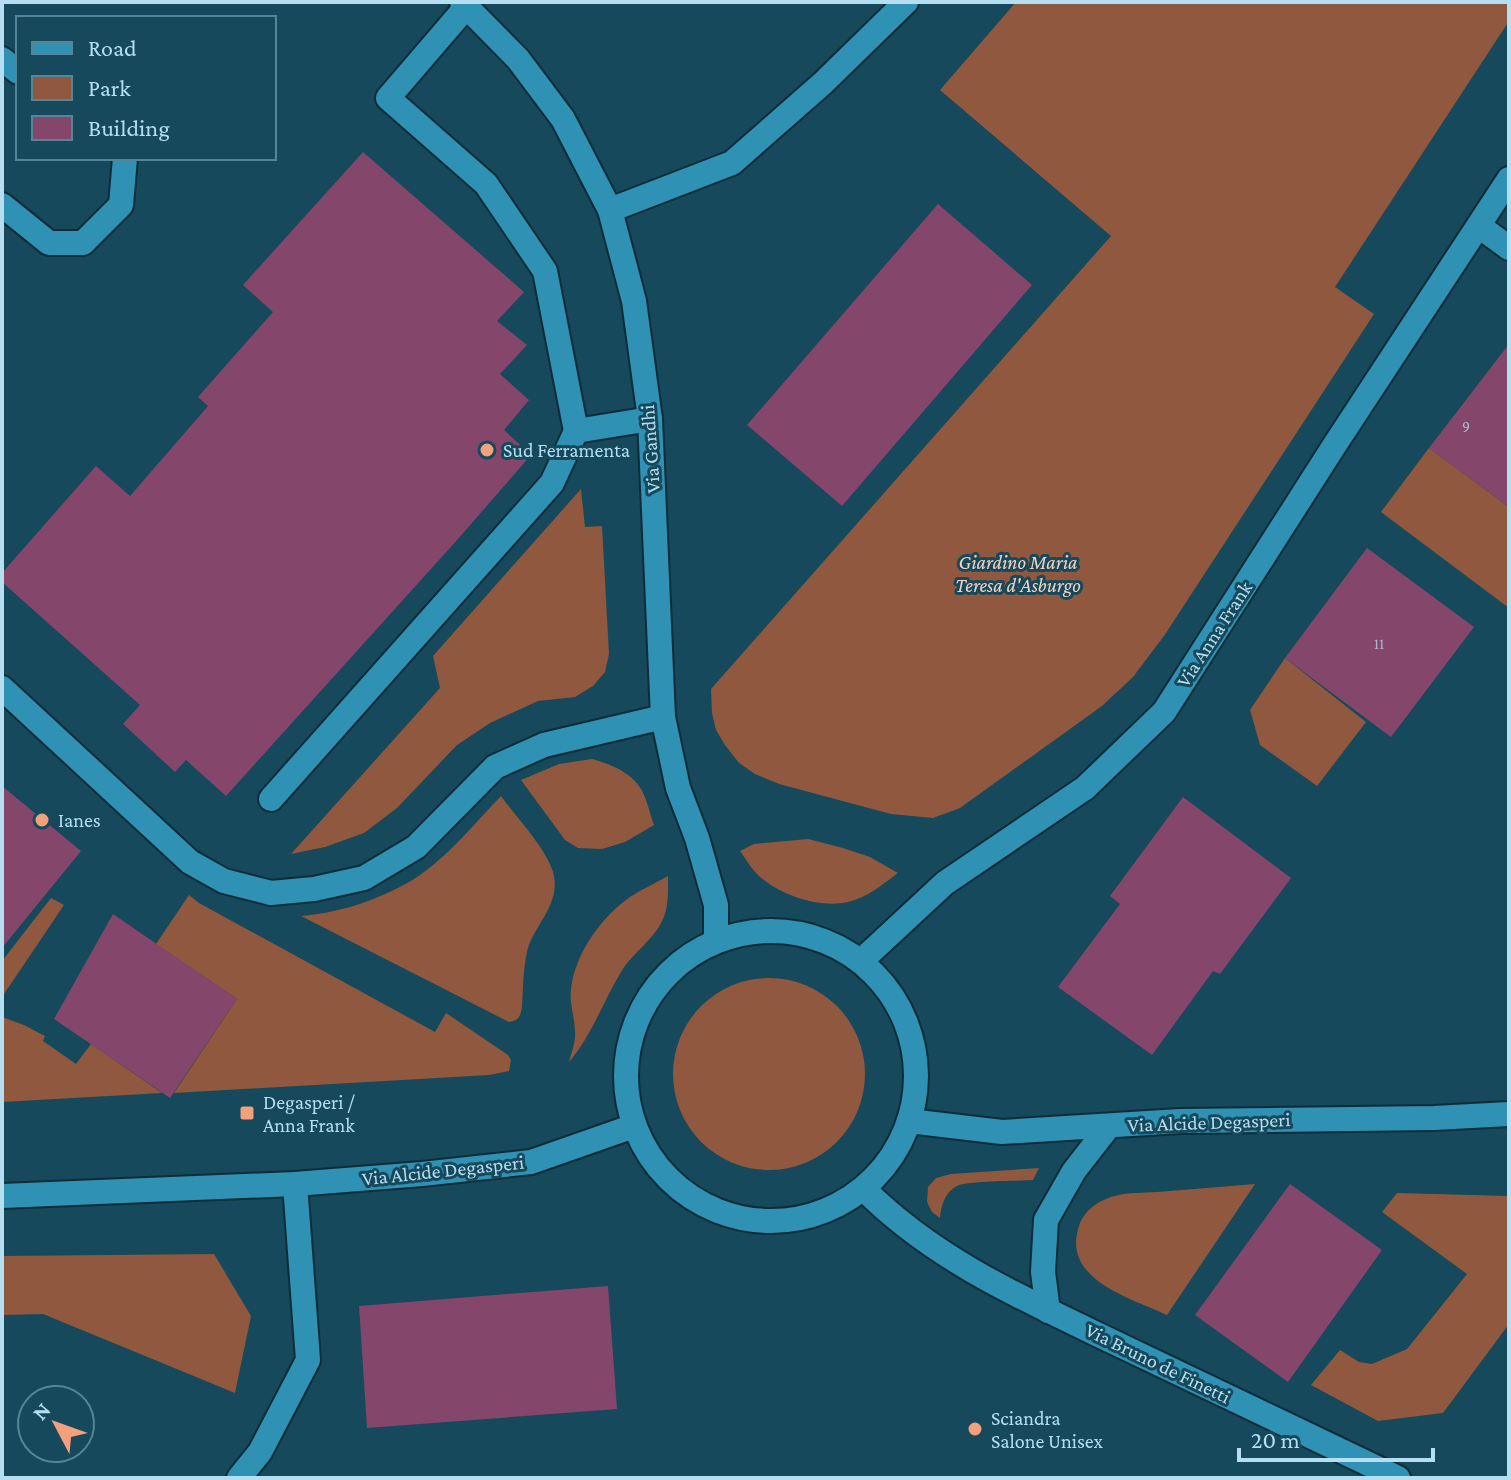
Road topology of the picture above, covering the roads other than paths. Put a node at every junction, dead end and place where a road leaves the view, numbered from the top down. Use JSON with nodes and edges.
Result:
{"nodes":[{"id":1,"x":906,"y":2,"type":"edge"},
{"id":2,"x":464,"y":4,"type":"edge"},
{"id":3,"x":125,"y":160,"type":"edge"},
{"id":4,"x":1509,"y":179,"type":"edge"},
{"id":5,"x":2,"y":205,"type":"edge"},
{"id":6,"x":610,"y":210,"type":"junction"},
{"id":7,"x":1479,"y":226,"type":"junction"},
{"id":8,"x":1509,"y":248,"type":"edge"},
{"id":9,"x":650,"y":419,"type":"junction"},
{"id":10,"x":576,"y":431,"type":"junction"},
{"id":11,"x":2,"y":688,"type":"edge"},
{"id":12,"x":663,"y":717,"type":"junction"},
{"id":13,"x":271,"y":799,"type":"dead end"},
{"id":14,"x":716,"y":941,"type":"junction"},
{"id":15,"x":861,"y":961,"type":"junction"},
{"id":16,"x":1509,"y":1114,"type":"edge"},
{"id":17,"x":909,"y":1121,"type":"junction"},
{"id":18,"x":634,"y":1126,"type":"junction"},
{"id":19,"x":1109,"y":1126,"type":"junction"},
{"id":20,"x":295,"y":1184,"type":"junction"},
{"id":21,"x":864,"y":1189,"type":"junction"},
{"id":22,"x":2,"y":1196,"type":"edge"},
{"id":23,"x":1048,"y":1311,"type":"junction"},
{"id":24,"x":239,"y":1478,"type":"edge"},
{"id":25,"x":1398,"y":1478,"type":"edge"}],
"edges":[{"from":1,"to":6,"type":"street"},
{"from":2,"to":6,"type":"street","name":"Via Gandhi"},
{"from":2,"to":10,"type":"street"},
{"from":3,"to":5,"type":"street"},
{"from":4,"to":7,"type":"street","name":"Via Anna Frank"},
{"from":6,"to":9,"type":"street","name":"Via Gandhi"},
{"from":7,"to":8,"type":"street"},
{"from":7,"to":15,"type":"street","name":"Via Anna Frank"},
{"from":9,"to":10,"type":"street"},
{"from":9,"to":12,"type":"street","name":"Via Gandhi"},
{"from":10,"to":13,"type":"street"},
{"from":11,"to":12,"type":"street"},
{"from":12,"to":14,"type":"street","name":"Via Gandhi"},
{"from":14,"to":15,"type":"street"},
{"from":14,"to":18,"type":"street"},
{"from":15,"to":17,"type":"street"},
{"from":16,"to":19,"type":"street","name":"Via Alcide Degasperi"},
{"from":17,"to":19,"type":"street","name":"Via Alcide Degasperi"},
{"from":17,"to":21,"type":"street"},
{"from":18,"to":20,"type":"street","name":"Via Alcide Degasperi"},
{"from":18,"to":21,"type":"street"},
{"from":19,"to":23,"type":"street"},
{"from":20,"to":22,"type":"street","name":"Via Alcide Degasperi"},
{"from":20,"to":24,"type":"street"},
{"from":21,"to":23,"type":"street","name":"Via Bruno de Finetti"},
{"from":23,"to":25,"type":"street","name":"Via Bruno de Finetti"}]}
